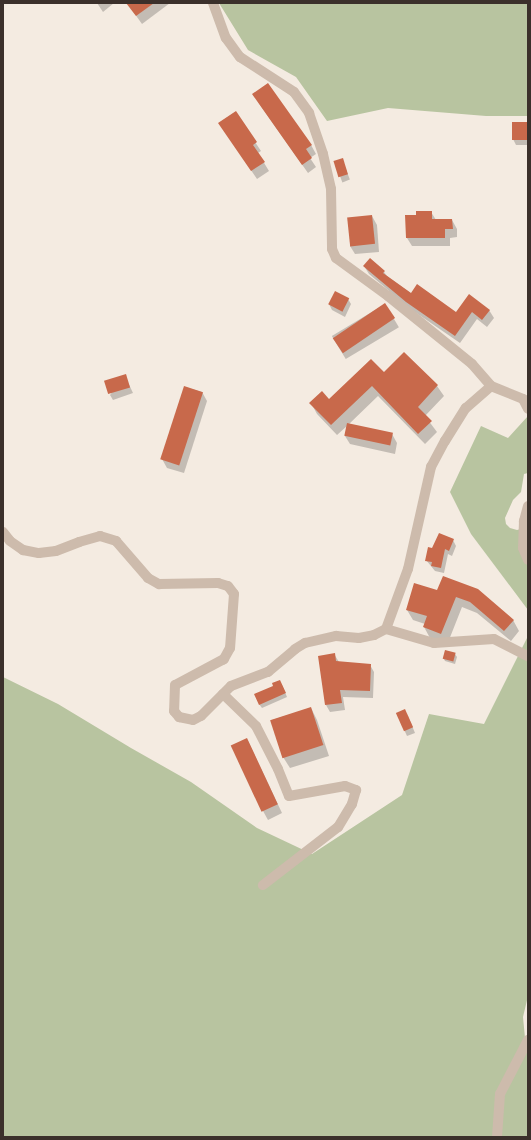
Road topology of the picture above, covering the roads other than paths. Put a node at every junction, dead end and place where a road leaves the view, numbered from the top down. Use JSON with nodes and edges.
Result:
{"nodes":[{"id":1,"x":213,"y":3,"type":"edge"},
{"id":2,"x":491,"y":386,"type":"junction"},
{"id":3,"x":528,"y":409,"type":"edge"},
{"id":4,"x":528,"y":506,"type":"edge"},
{"id":5,"x":3,"y":532,"type":"edge"},
{"id":6,"x":528,"y":560,"type":"edge"},
{"id":7,"x":386,"y":629,"type":"junction"},
{"id":8,"x":528,"y":656,"type":"edge"},
{"id":9,"x":223,"y":694,"type":"junction"},
{"id":10,"x":263,"y":885,"type":"dead end"},
{"id":11,"x":528,"y":1040,"type":"edge"},
{"id":12,"x":497,"y":1137,"type":"edge"}],
"edges":[{"from":1,"to":2,"type":"street"},
{"from":2,"to":3,"type":"street"},
{"from":2,"to":7,"type":"street"},
{"from":4,"to":6,"type":"street"},
{"from":5,"to":9,"type":"street"},
{"from":7,"to":8,"type":"street"},
{"from":7,"to":9,"type":"street"},
{"from":9,"to":10,"type":"street"},
{"from":11,"to":12,"type":"street"}]}
